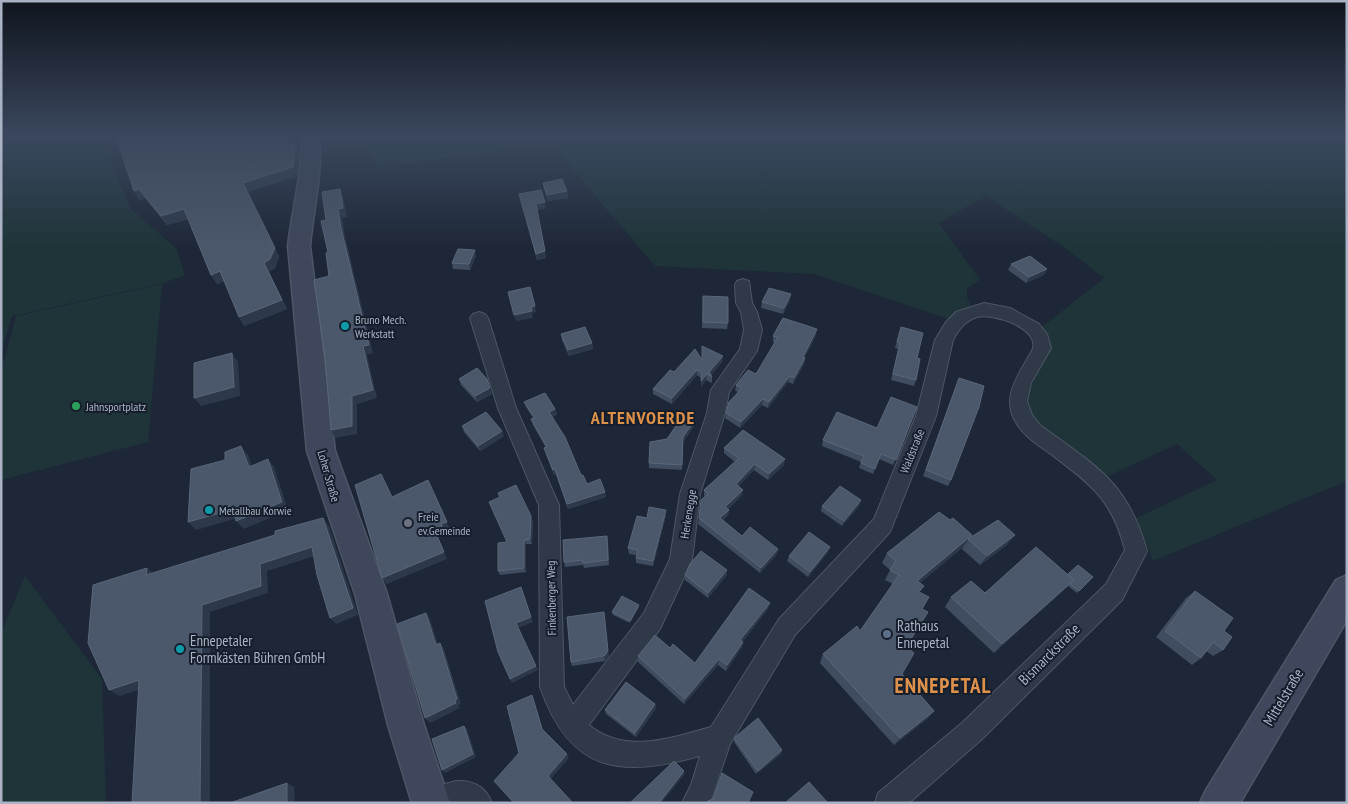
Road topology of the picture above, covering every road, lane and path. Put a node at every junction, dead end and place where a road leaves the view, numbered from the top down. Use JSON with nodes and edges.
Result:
{"nodes":[{"id":1,"x":309,"y":175,"type":"edge"},
{"id":2,"x":743,"y":285,"type":"dead end"},
{"id":3,"x":479,"y":318,"type":"dead end"},
{"id":4,"x":1098,"y":479,"type":"joint"},
{"id":5,"x":1347,"y":590,"type":"edge"},
{"id":6,"x":573,"y":726,"type":"junction"},
{"id":7,"x":719,"y":738,"type":"junction"},
{"id":8,"x":430,"y":802,"type":"edge"},
{"id":9,"x":479,"y":803,"type":"edge"},
{"id":10,"x":695,"y":803,"type":"edge"},
{"id":11,"x":888,"y":803,"type":"edge"},
{"id":12,"x":1219,"y":803,"type":"edge"}],
"edges":[{"from":1,"to":8,"type":"main road","name":"Loher Straße"},
{"from":2,"to":6,"type":"street","name":"Herkenegge"},
{"from":3,"to":6,"type":"street","name":"Finkenberger Weg"},
{"from":4,"to":7,"type":"street","name":"Waldstraße"},
{"from":4,"to":11,"type":"street","name":"Bismarckstraße"},
{"from":5,"to":12,"type":"main road","name":"Mittelstraße"},
{"from":6,"to":7,"type":"street","name":"Finkenberger Weg"},
{"from":7,"to":10,"type":"street","name":"Waldstraße"},
{"from":8,"to":9,"type":"street"}]}
